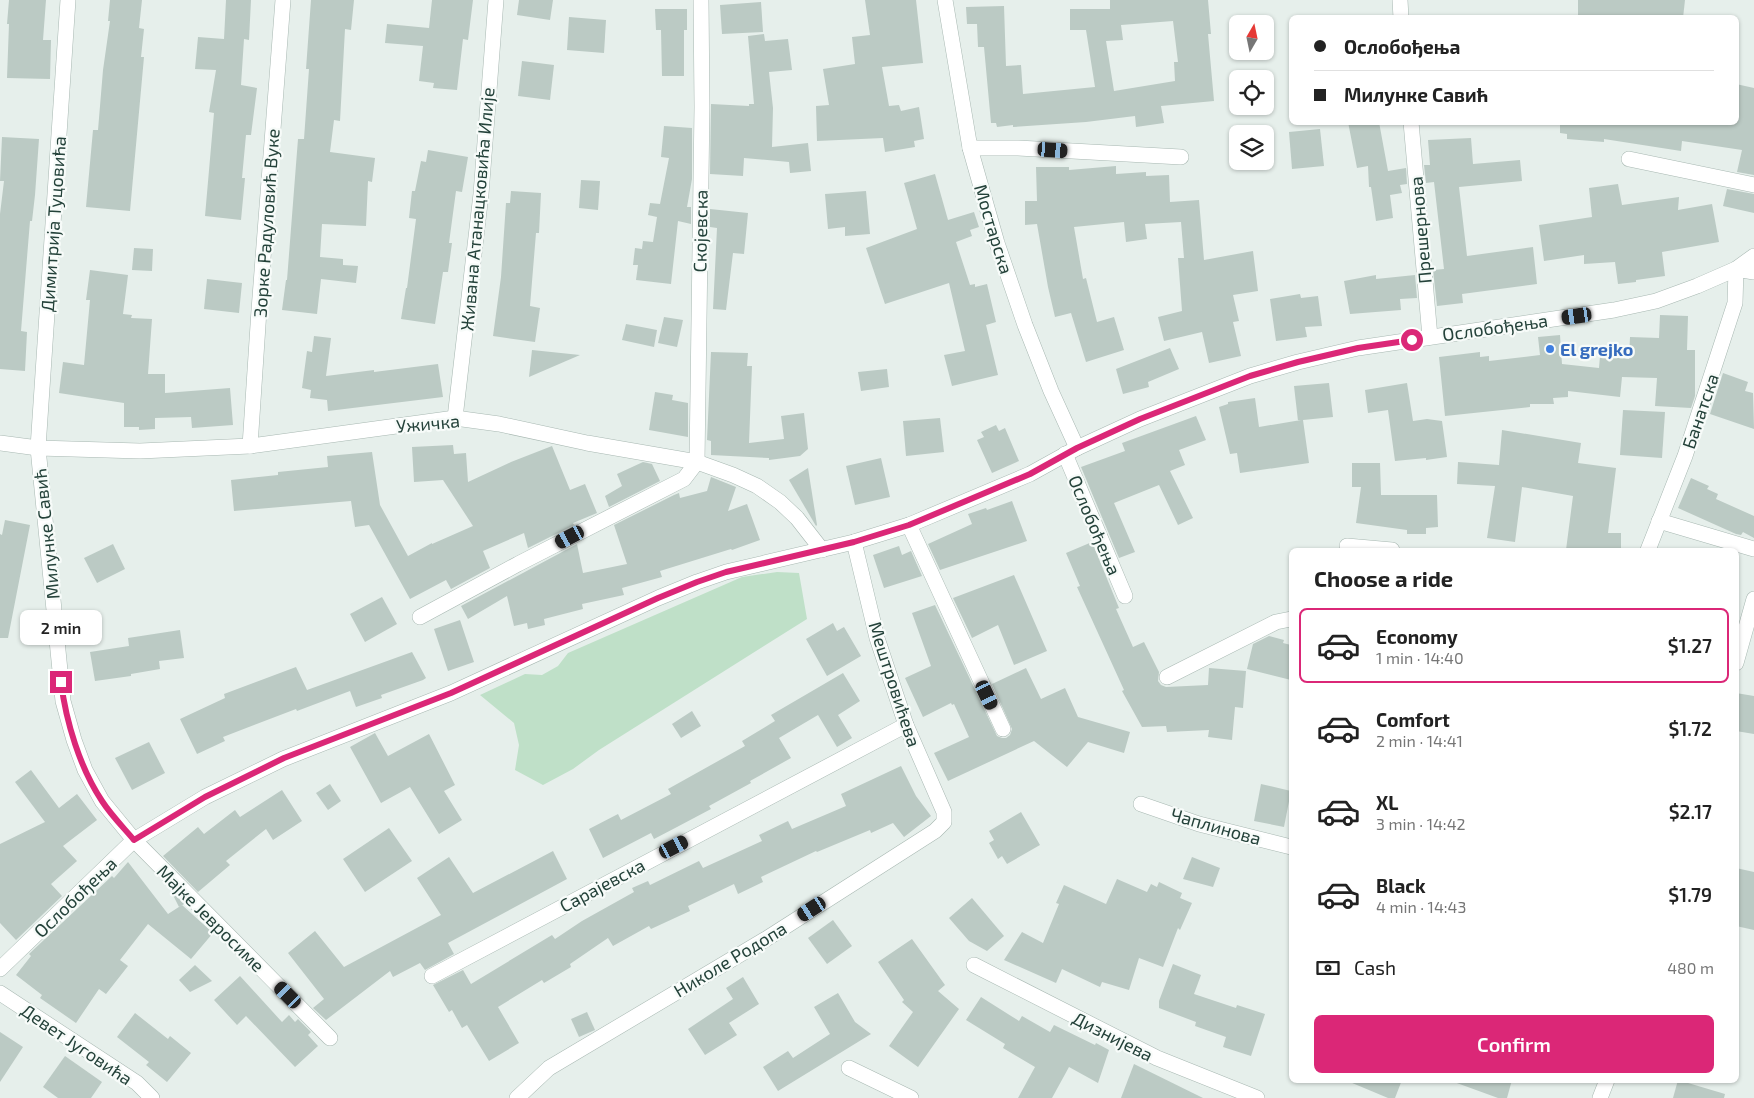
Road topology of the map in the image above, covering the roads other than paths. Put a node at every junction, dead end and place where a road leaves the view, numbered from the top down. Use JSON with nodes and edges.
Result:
{"nodes":[{"id":1,"x":68,"y":0,"type":"edge"},
{"id":2,"x":283,"y":0,"type":"edge"},
{"id":3,"x":496,"y":0,"type":"edge"},
{"id":4,"x":701,"y":0,"type":"edge"},
{"id":5,"x":945,"y":0,"type":"edge"},
{"id":6,"x":1400,"y":0,"type":"edge"},
{"id":7,"x":1401,"y":15,"type":"edge"},
{"id":8,"x":1410,"y":125,"type":"edge"},
{"id":9,"x":970,"y":148,"type":"junction"},
{"id":10,"x":1181,"y":157,"type":"dead end"},
{"id":11,"x":1629,"y":159,"type":"dead end"},
{"id":12,"x":1754,"y":186,"type":"edge"},
{"id":13,"x":1754,"y":256,"type":"edge"},
{"id":14,"x":1736,"y":269,"type":"junction"},
{"id":15,"x":1754,"y":272,"type":"edge"},
{"id":16,"x":1430,"y":337,"type":"junction"},
{"id":17,"x":454,"y":418,"type":"junction"},
{"id":18,"x":0,"y":443,"type":"edge"},
{"id":19,"x":250,"y":446,"type":"junction"},
{"id":20,"x":38,"y":448,"type":"junction"},
{"id":21,"x":1071,"y":451,"type":"junction"},
{"id":22,"x":697,"y":462,"type":"junction"},
{"id":23,"x":1659,"y":521,"type":"junction"},
{"id":24,"x":909,"y":525,"type":"junction"},
{"id":25,"x":854,"y":542,"type":"junction"},
{"id":26,"x":1347,"y":546,"type":"dead end"},
{"id":27,"x":1370,"y":548,"type":"edge"},
{"id":28,"x":1649,"y":548,"type":"edge"},
{"id":29,"x":1754,"y":549,"type":"edge"},
{"id":30,"x":822,"y":550,"type":"junction"},
{"id":31,"x":1125,"y":596,"type":"dead end"},
{"id":32,"x":1754,"y":599,"type":"edge"},
{"id":33,"x":420,"y":617,"type":"dead end"},
{"id":34,"x":1289,"y":619,"type":"edge"},
{"id":35,"x":1739,"y":652,"type":"edge"},
{"id":36,"x":1167,"y":677,"type":"dead end"},
{"id":37,"x":906,"y":725,"type":"junction"},
{"id":38,"x":1003,"y":729,"type":"dead end"},
{"id":39,"x":1142,"y":804,"type":"dead end"},
{"id":40,"x":944,"y":822,"type":"joint"},
{"id":41,"x":134,"y":840,"type":"junction"},
{"id":42,"x":1289,"y":846,"type":"edge"},
{"id":43,"x":974,"y":965,"type":"dead end"},
{"id":44,"x":0,"y":969,"type":"edge"},
{"id":45,"x":432,"y":976,"type":"dead end"},
{"id":46,"x":0,"y":993,"type":"edge"},
{"id":47,"x":330,"y":1038,"type":"dead end"},
{"id":48,"x":849,"y":1068,"type":"dead end"},
{"id":49,"x":1606,"y":1083,"type":"edge"},
{"id":50,"x":152,"y":1098,"type":"edge"},
{"id":51,"x":517,"y":1098,"type":"edge"},
{"id":52,"x":911,"y":1098,"type":"edge"},
{"id":53,"x":1257,"y":1098,"type":"edge"},
{"id":54,"x":1600,"y":1098,"type":"edge"}],
"edges":[{"from":1,"to":20,"type":"street","name":"Димитрија Туцовића"},
{"from":2,"to":19,"type":"street","name":"Зорке Радуловић Вуке"},
{"from":3,"to":17,"type":"street","name":"Живана Атанацковића Илије"},
{"from":4,"to":22,"type":"street","name":"Скојевска"},
{"from":5,"to":9,"type":"street","name":"Мостарска"},
{"from":6,"to":7,"type":"street"},
{"from":8,"to":16,"type":"street","name":"Прешернова"},
{"from":9,"to":10,"type":"street"},
{"from":9,"to":21,"type":"street","name":"Мостарска"},
{"from":11,"to":12,"type":"street"},
{"from":13,"to":14,"type":"street","name":"Ослобођења"},
{"from":14,"to":15,"type":"street"},
{"from":14,"to":16,"type":"street","name":"Ослобођења"},
{"from":14,"to":23,"type":"street","name":"Банатска"},
{"from":16,"to":21,"type":"street","name":"Ослобођења"},
{"from":17,"to":19,"type":"street","name":"Ужичка"},
{"from":17,"to":22,"type":"street","name":"Ужичка"},
{"from":18,"to":20,"type":"street","name":"Ужичка"},
{"from":19,"to":20,"type":"street","name":"Ужичка"},
{"from":20,"to":41,"type":"street","name":"Милунке Савић"},
{"from":21,"to":24,"type":"street","name":"Ослобођења"},
{"from":21,"to":31,"type":"street","name":"Ослобођења"},
{"from":22,"to":30,"type":"street","name":"Ужичка"},
{"from":22,"to":33,"type":"street"},
{"from":23,"to":28,"type":"street","name":"Банатска"},
{"from":23,"to":29,"type":"street"},
{"from":24,"to":25,"type":"street","name":"Ослобођења"},
{"from":24,"to":38,"type":"street"},
{"from":25,"to":30,"type":"street","name":"Ослобођења"},
{"from":25,"to":37,"type":"street","name":"Мештровићева"},
{"from":26,"to":27,"type":"street"},
{"from":30,"to":41,"type":"street","name":"Ослобођења"},
{"from":32,"to":35,"type":"street"},
{"from":34,"to":36,"type":"street"},
{"from":37,"to":40,"type":"street","name":"Мештровићева"},
{"from":37,"to":45,"type":"street","name":"Сарајевска"},
{"from":39,"to":42,"type":"street","name":"Чаплинова"},
{"from":40,"to":51,"type":"street","name":"Николе Родопа"},
{"from":41,"to":44,"type":"street","name":"Ослобођења"},
{"from":41,"to":47,"type":"street","name":"Мајке Јевросиме"},
{"from":43,"to":53,"type":"street","name":"Дизнијева"},
{"from":46,"to":50,"type":"street","name":"Девет Југовића"},
{"from":48,"to":52,"type":"street"},
{"from":49,"to":54,"type":"street"}]}
